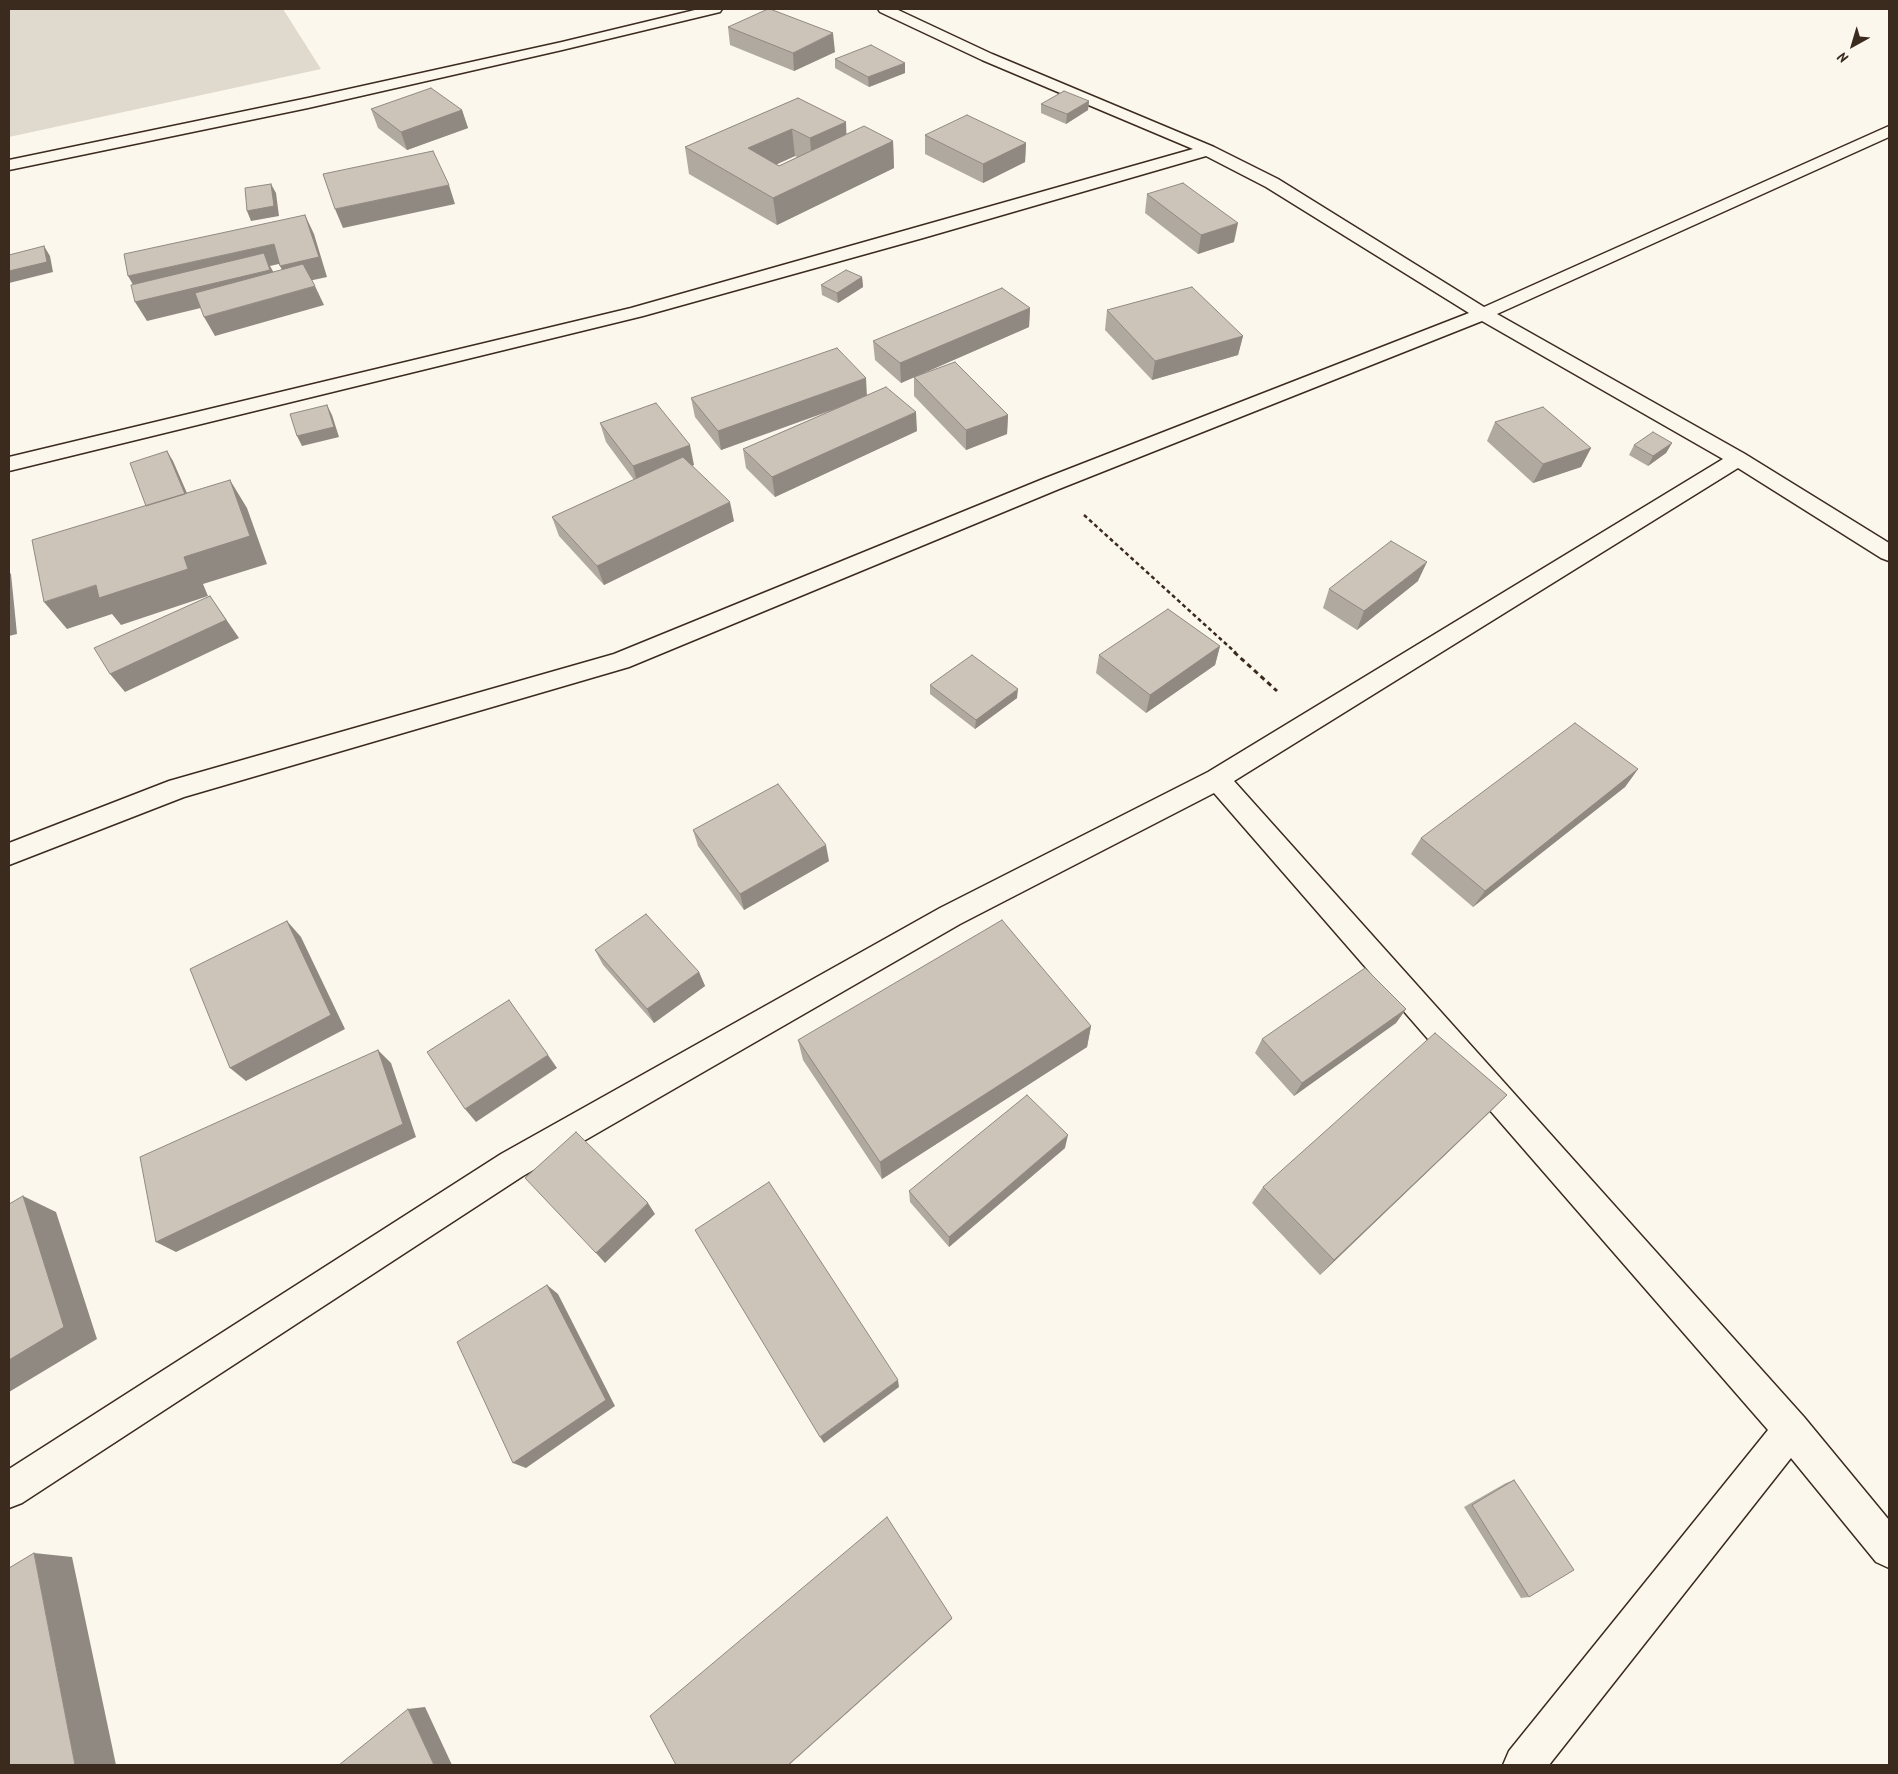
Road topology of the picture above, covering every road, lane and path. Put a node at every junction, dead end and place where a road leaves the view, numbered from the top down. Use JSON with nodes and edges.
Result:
{"nodes":[{"id":1,"x":715,"y":9,"type":"edge"},
{"id":2,"x":885,"y":9,"type":"edge"},
{"id":3,"x":1889,"y":131,"type":"edge"},
{"id":4,"x":1208,"y":150,"type":"junction"},
{"id":5,"x":9,"y":165,"type":"edge"},
{"id":6,"x":1483,"y":314,"type":"junction"},
{"id":7,"x":1738,"y":459,"type":"junction"},
{"id":8,"x":9,"y":464,"type":"edge"},
{"id":9,"x":1051,"y":484,"type":"junction"},
{"id":10,"x":1889,"y":553,"type":"edge"},
{"id":11,"x":1310,"y":721,"type":"junction"},
{"id":12,"x":1217,"y":779,"type":"junction"},
{"id":13,"x":9,"y":854,"type":"edge"},
{"id":14,"x":1791,"y":1430,"type":"junction"},
{"id":15,"x":9,"y":1490,"type":"edge"},
{"id":16,"x":1889,"y":1549,"type":"edge"},
{"id":17,"x":1523,"y":1765,"type":"edge"}],
"edges":[{"from":1,"to":5,"type":"street"},
{"from":2,"to":4,"type":"street"},
{"from":3,"to":6,"type":"street"},
{"from":4,"to":6,"type":"street"},
{"from":4,"to":8,"type":"street"},
{"from":6,"to":7,"type":"street"},
{"from":6,"to":9,"type":"street"},
{"from":7,"to":10,"type":"street"},
{"from":7,"to":11,"type":"street"},
{"from":9,"to":11,"type":"path"},
{"from":9,"to":13,"type":"street"},
{"from":11,"to":12,"type":"street"},
{"from":12,"to":14,"type":"street"},
{"from":12,"to":15,"type":"street"},
{"from":14,"to":16,"type":"street"},
{"from":14,"to":17,"type":"street"}]}
